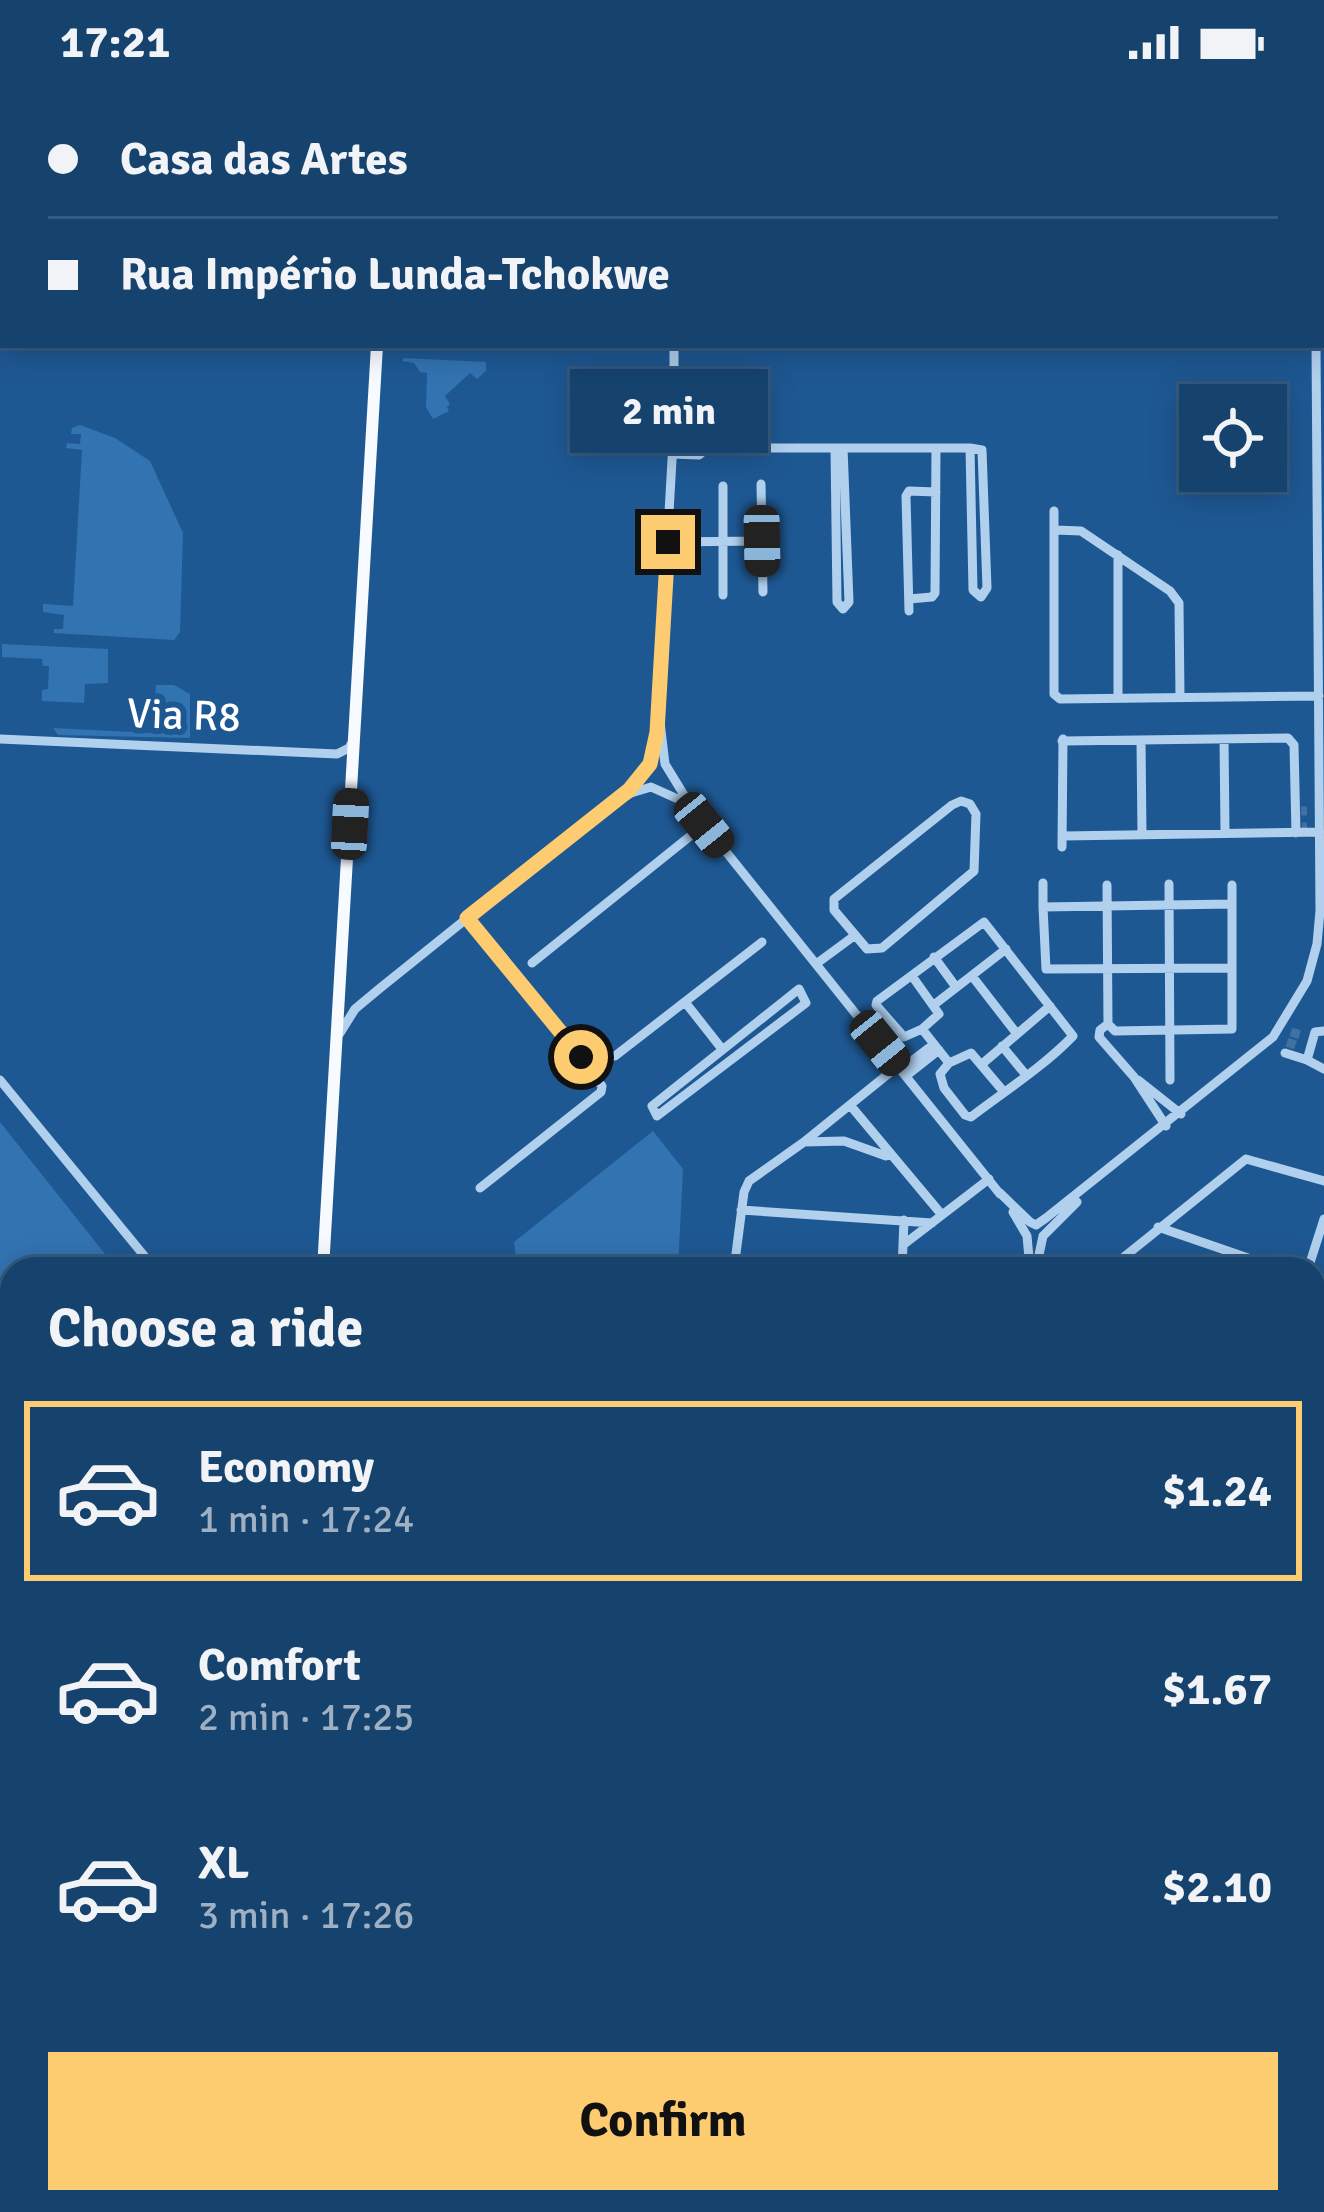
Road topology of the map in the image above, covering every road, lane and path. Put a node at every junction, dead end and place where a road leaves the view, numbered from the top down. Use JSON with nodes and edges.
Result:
{"nodes":[{"id":1,"x":377,"y":348,"type":"edge"},
{"id":2,"x":674,"y":348,"type":"edge"},
{"id":3,"x":1316,"y":348,"type":"edge"},
{"id":4,"x":1320,"y":380,"type":"edge"},
{"id":5,"x":1320,"y":398,"type":"edge"},
{"id":6,"x":673,"y":440,"type":"junction"},
{"id":7,"x":707,"y":448,"type":"junction"},
{"id":8,"x":839,"y":448,"type":"junction"},
{"id":9,"x":936,"y":448,"type":"junction"},
{"id":10,"x":970,"y":448,"type":"junction"},
{"id":11,"x":672,"y":454,"type":"junction"},
{"id":12,"x":761,"y":484,"type":"dead end"},
{"id":13,"x":723,"y":486,"type":"dead end"},
{"id":14,"x":936,"y":492,"type":"junction"},
{"id":15,"x":1054,"y":511,"type":"dead end"},
{"id":16,"x":1055,"y":530,"type":"junction"},
{"id":17,"x":762,"y":541,"type":"junction"},
{"id":18,"x":668,"y":542,"type":"junction"},
{"id":19,"x":723,"y":542,"type":"junction"},
{"id":20,"x":1118,"y":555,"type":"junction"},
{"id":21,"x":763,"y":592,"type":"dead end"},
{"id":22,"x":723,"y":595,"type":"dead end"},
{"id":23,"x":1319,"y":696,"type":"junction"},
{"id":24,"x":1118,"y":697,"type":"junction"},
{"id":25,"x":1180,"y":697,"type":"junction"},
{"id":26,"x":658,"y":705,"type":"junction"},
{"id":27,"x":355,"y":734,"type":"junction"},
{"id":28,"x":0,"y":739,"type":"edge"},
{"id":29,"x":1224,"y":739,"type":"junction"},
{"id":30,"x":1141,"y":741,"type":"junction"},
{"id":31,"x":1322,"y":760,"type":"edge"},
{"id":32,"x":1322,"y":773,"type":"edge"},
{"id":33,"x":602,"y":810,"type":"junction"},
{"id":34,"x":1301,"y":811,"type":"junction"},
{"id":35,"x":1320,"y":811,"type":"junction"},
{"id":36,"x":694,"y":813,"type":"junction"},
{"id":37,"x":704,"y":825,"type":"junction"},
{"id":38,"x":1300,"y":828,"type":"junction"},
{"id":39,"x":1320,"y":829,"type":"junction"},
{"id":40,"x":1225,"y":831,"type":"junction"},
{"id":41,"x":1142,"y":834,"type":"junction"},
{"id":42,"x":1043,"y":883,"type":"dead end"},
{"id":43,"x":1168,"y":884,"type":"dead end"},
{"id":44,"x":1107,"y":885,"type":"dead end"},
{"id":45,"x":1232,"y":885,"type":"dead end"},
{"id":46,"x":1231,"y":904,"type":"junction"},
{"id":47,"x":1168,"y":905,"type":"junction"},
{"id":48,"x":1043,"y":907,"type":"junction"},
{"id":49,"x":1108,"y":908,"type":"junction"},
{"id":50,"x":467,"y":918,"type":"junction"},
{"id":51,"x":854,"y":936,"type":"junction"},
{"id":52,"x":762,"y":942,"type":"dead end"},
{"id":53,"x":1006,"y":949,"type":"junction"},
{"id":54,"x":934,"y":957,"type":"junction"},
{"id":55,"x":532,"y":963,"type":"dead end"},
{"id":56,"x":816,"y":964,"type":"junction"},
{"id":57,"x":1170,"y":968,"type":"junction"},
{"id":58,"x":1231,"y":968,"type":"junction"},
{"id":59,"x":1107,"y":970,"type":"junction"},
{"id":60,"x":826,"y":976,"type":"junction"},
{"id":61,"x":912,"y":976,"type":"junction"},
{"id":62,"x":972,"y":976,"type":"junction"},
{"id":63,"x":956,"y":987,"type":"junction"},
{"id":64,"x":804,"y":994,"type":"junction"},
{"id":65,"x":685,"y":1002,"type":"junction"},
{"id":66,"x":935,"y":1004,"type":"junction"},
{"id":67,"x":1050,"y":1006,"type":"junction"},
{"id":68,"x":922,"y":1029,"type":"junction"},
{"id":69,"x":1170,"y":1029,"type":"junction"},
{"id":70,"x":1324,"y":1031,"type":"edge"},
{"id":71,"x":1017,"y":1034,"type":"junction"},
{"id":72,"x":1109,"y":1036,"type":"junction"},
{"id":73,"x":1295,"y":1042,"type":"junction"},
{"id":74,"x":1002,"y":1046,"type":"junction"},
{"id":75,"x":937,"y":1047,"type":"junction"},
{"id":76,"x":722,"y":1048,"type":"junction"},
{"id":77,"x":336,"y":1050,"type":"junction"},
{"id":78,"x":615,"y":1056,"type":"dead end"},
{"id":79,"x":949,"y":1063,"type":"junction"},
{"id":80,"x":982,"y":1064,"type":"junction"},
{"id":81,"x":1324,"y":1069,"type":"edge"},
{"id":82,"x":902,"y":1070,"type":"junction"},
{"id":83,"x":1026,"y":1076,"type":"junction"},
{"id":84,"x":1134,"y":1077,"type":"junction"},
{"id":85,"x":0,"y":1079,"type":"edge"},
{"id":86,"x":1170,"y":1080,"type":"dead end"},
{"id":87,"x":1004,"y":1092,"type":"junction"},
{"id":88,"x":1171,"y":1102,"type":"junction"},
{"id":89,"x":850,"y":1105,"type":"junction"},
{"id":90,"x":1157,"y":1114,"type":"junction"},
{"id":91,"x":1181,"y":1114,"type":"junction"},
{"id":92,"x":1166,"y":1126,"type":"junction"},
{"id":93,"x":805,"y":1142,"type":"junction"},
{"id":94,"x":892,"y":1160,"type":"junction"},
{"id":95,"x":1102,"y":1177,"type":"junction"},
{"id":96,"x":989,"y":1179,"type":"junction"},
{"id":97,"x":1324,"y":1181,"type":"edge"},
{"id":98,"x":480,"y":1188,"type":"dead end"},
{"id":99,"x":1000,"y":1193,"type":"junction"},
{"id":100,"x":741,"y":1210,"type":"junction"},
{"id":101,"x":937,"y":1219,"type":"junction"},
{"id":102,"x":904,"y":1220,"type":"junction"},
{"id":103,"x":1324,"y":1220,"type":"edge"},
{"id":104,"x":1036,"y":1225,"type":"junction"},
{"id":105,"x":1158,"y":1227,"type":"junction"},
{"id":106,"x":1043,"y":1235,"type":"junction"},
{"id":107,"x":1027,"y":1236,"type":"junction"},
{"id":108,"x":903,"y":1244,"type":"junction"},
{"id":109,"x":145,"y":1257,"type":"edge"},
{"id":110,"x":324,"y":1257,"type":"edge"},
{"id":111,"x":735,"y":1257,"type":"edge"},
{"id":112,"x":902,"y":1257,"type":"edge"},
{"id":113,"x":1032,"y":1257,"type":"edge"},
{"id":114,"x":1038,"y":1257,"type":"edge"},
{"id":115,"x":1123,"y":1257,"type":"edge"},
{"id":116,"x":1245,"y":1257,"type":"edge"},
{"id":117,"x":1312,"y":1257,"type":"edge"}],
"edges":[{"from":1,"to":27,"type":"main road"},
{"from":2,"to":6,"type":"street"},
{"from":3,"to":4,"type":"street"},
{"from":4,"to":5,"type":"street"},
{"from":5,"to":23,"type":"street"},
{"from":6,"to":7,"type":"street"},
{"from":6,"to":11,"type":"street"},
{"from":7,"to":8,"type":"street"},
{"from":7,"to":11,"type":"street"},
{"from":8,"to":8,"type":"street"},
{"from":8,"to":9,"type":"street"},
{"from":9,"to":10,"type":"street"},
{"from":9,"to":14,"type":"street"},
{"from":10,"to":10,"type":"street"},
{"from":11,"to":18,"type":"street"},
{"from":12,"to":17,"type":"street"},
{"from":13,"to":19,"type":"street"},
{"from":14,"to":14,"type":"street"},
{"from":15,"to":16,"type":"street"},
{"from":16,"to":20,"type":"street"},
{"from":16,"to":24,"type":"street"},
{"from":17,"to":19,"type":"street"},
{"from":17,"to":21,"type":"street"},
{"from":18,"to":19,"type":"street"},
{"from":18,"to":26,"type":"street"},
{"from":19,"to":22,"type":"street"},
{"from":20,"to":24,"type":"street"},
{"from":20,"to":25,"type":"street"},
{"from":23,"to":25,"type":"street"},
{"from":23,"to":31,"type":"street"},
{"from":24,"to":25,"type":"street"},
{"from":26,"to":33,"type":"street"},
{"from":26,"to":36,"type":"street"},
{"from":27,"to":28,"type":"street","name":"Via R8"},
{"from":27,"to":77,"type":"main road"},
{"from":29,"to":30,"type":"street"},
{"from":29,"to":34,"type":"street"},
{"from":29,"to":40,"type":"street"},
{"from":30,"to":41,"type":"street"},
{"from":30,"to":41,"type":"street"},
{"from":31,"to":32,"type":"street"},
{"from":32,"to":35,"type":"street"},
{"from":33,"to":36,"type":"street"},
{"from":33,"to":50,"type":"street"},
{"from":34,"to":35,"type":"street"},
{"from":34,"to":38,"type":"street"},
{"from":35,"to":39,"type":"street"},
{"from":36,"to":37,"type":"street"},
{"from":37,"to":55,"type":"street"},
{"from":37,"to":56,"type":"street"},
{"from":38,"to":39,"type":"street"},
{"from":38,"to":40,"type":"street"},
{"from":39,"to":73,"type":"street"},
{"from":40,"to":41,"type":"street"},
{"from":42,"to":48,"type":"street"},
{"from":43,"to":47,"type":"street"},
{"from":44,"to":49,"type":"street"},
{"from":45,"to":46,"type":"street"},
{"from":46,"to":47,"type":"street"},
{"from":46,"to":58,"type":"street"},
{"from":47,"to":49,"type":"street"},
{"from":47,"to":57,"type":"street"},
{"from":48,"to":49,"type":"street"},
{"from":48,"to":59,"type":"street"},
{"from":49,"to":59,"type":"street"},
{"from":50,"to":77,"type":"street"},
{"from":50,"to":98,"type":"street"},
{"from":51,"to":51,"type":"street"},
{"from":51,"to":56,"type":"street"},
{"from":52,"to":65,"type":"street"},
{"from":53,"to":54,"type":"street"},
{"from":53,"to":62,"type":"street"},
{"from":53,"to":67,"type":"street"},
{"from":54,"to":61,"type":"street"},
{"from":54,"to":63,"type":"street"},
{"from":56,"to":60,"type":"street"},
{"from":57,"to":58,"type":"street"},
{"from":57,"to":59,"type":"street"},
{"from":57,"to":69,"type":"street"},
{"from":58,"to":69,"type":"street"},
{"from":59,"to":72,"type":"street"},
{"from":60,"to":64,"type":"street"},
{"from":60,"to":82,"type":"street"},
{"from":61,"to":66,"type":"street"},
{"from":61,"to":68,"type":"street"},
{"from":62,"to":63,"type":"street"},
{"from":62,"to":71,"type":"street"},
{"from":63,"to":66,"type":"street"},
{"from":64,"to":76,"type":"street"},
{"from":64,"to":76,"type":"street"},
{"from":65,"to":76,"type":"street"},
{"from":65,"to":78,"type":"street"},
{"from":66,"to":68,"type":"street"},
{"from":67,"to":71,"type":"street"},
{"from":67,"to":83,"type":"street"},
{"from":68,"to":75,"type":"street"},
{"from":69,"to":72,"type":"street"},
{"from":69,"to":86,"type":"street"},
{"from":70,"to":73,"type":"street"},
{"from":71,"to":74,"type":"street"},
{"from":72,"to":84,"type":"street"},
{"from":73,"to":81,"type":"street"},
{"from":73,"to":91,"type":"street"},
{"from":74,"to":80,"type":"street"},
{"from":74,"to":83,"type":"street"},
{"from":75,"to":79,"type":"street"},
{"from":75,"to":82,"type":"street"},
{"from":77,"to":110,"type":"main road"},
{"from":79,"to":80,"type":"street"},
{"from":79,"to":87,"type":"street"},
{"from":80,"to":87,"type":"street"},
{"from":82,"to":89,"type":"street"},
{"from":82,"to":96,"type":"street"},
{"from":83,"to":87,"type":"street"},
{"from":84,"to":88,"type":"street"},
{"from":84,"to":90,"type":"street"},
{"from":85,"to":109,"type":"street"},
{"from":88,"to":90,"type":"street"},
{"from":88,"to":91,"type":"street"},
{"from":89,"to":93,"type":"street"},
{"from":89,"to":94,"type":"street"},
{"from":90,"to":92,"type":"street"},
{"from":91,"to":92,"type":"street"},
{"from":92,"to":95,"type":"street"},
{"from":93,"to":94,"type":"street"},
{"from":93,"to":100,"type":"street"},
{"from":94,"to":101,"type":"street"},
{"from":95,"to":104,"type":"street"},
{"from":95,"to":106,"type":"street"},
{"from":96,"to":99,"type":"street"},
{"from":96,"to":101,"type":"street"},
{"from":97,"to":105,"type":"street"},
{"from":99,"to":104,"type":"street"},
{"from":99,"to":107,"type":"street"},
{"from":100,"to":102,"type":"street"},
{"from":100,"to":111,"type":"street"},
{"from":101,"to":102,"type":"street"},
{"from":101,"to":108,"type":"street"},
{"from":102,"to":108,"type":"street"},
{"from":103,"to":117,"type":"street"},
{"from":104,"to":106,"type":"street"},
{"from":104,"to":107,"type":"street"},
{"from":105,"to":115,"type":"street"},
{"from":105,"to":116,"type":"street"},
{"from":106,"to":107,"type":"street"},
{"from":106,"to":114,"type":"street"},
{"from":107,"to":113,"type":"street"},
{"from":108,"to":112,"type":"street"}]}
